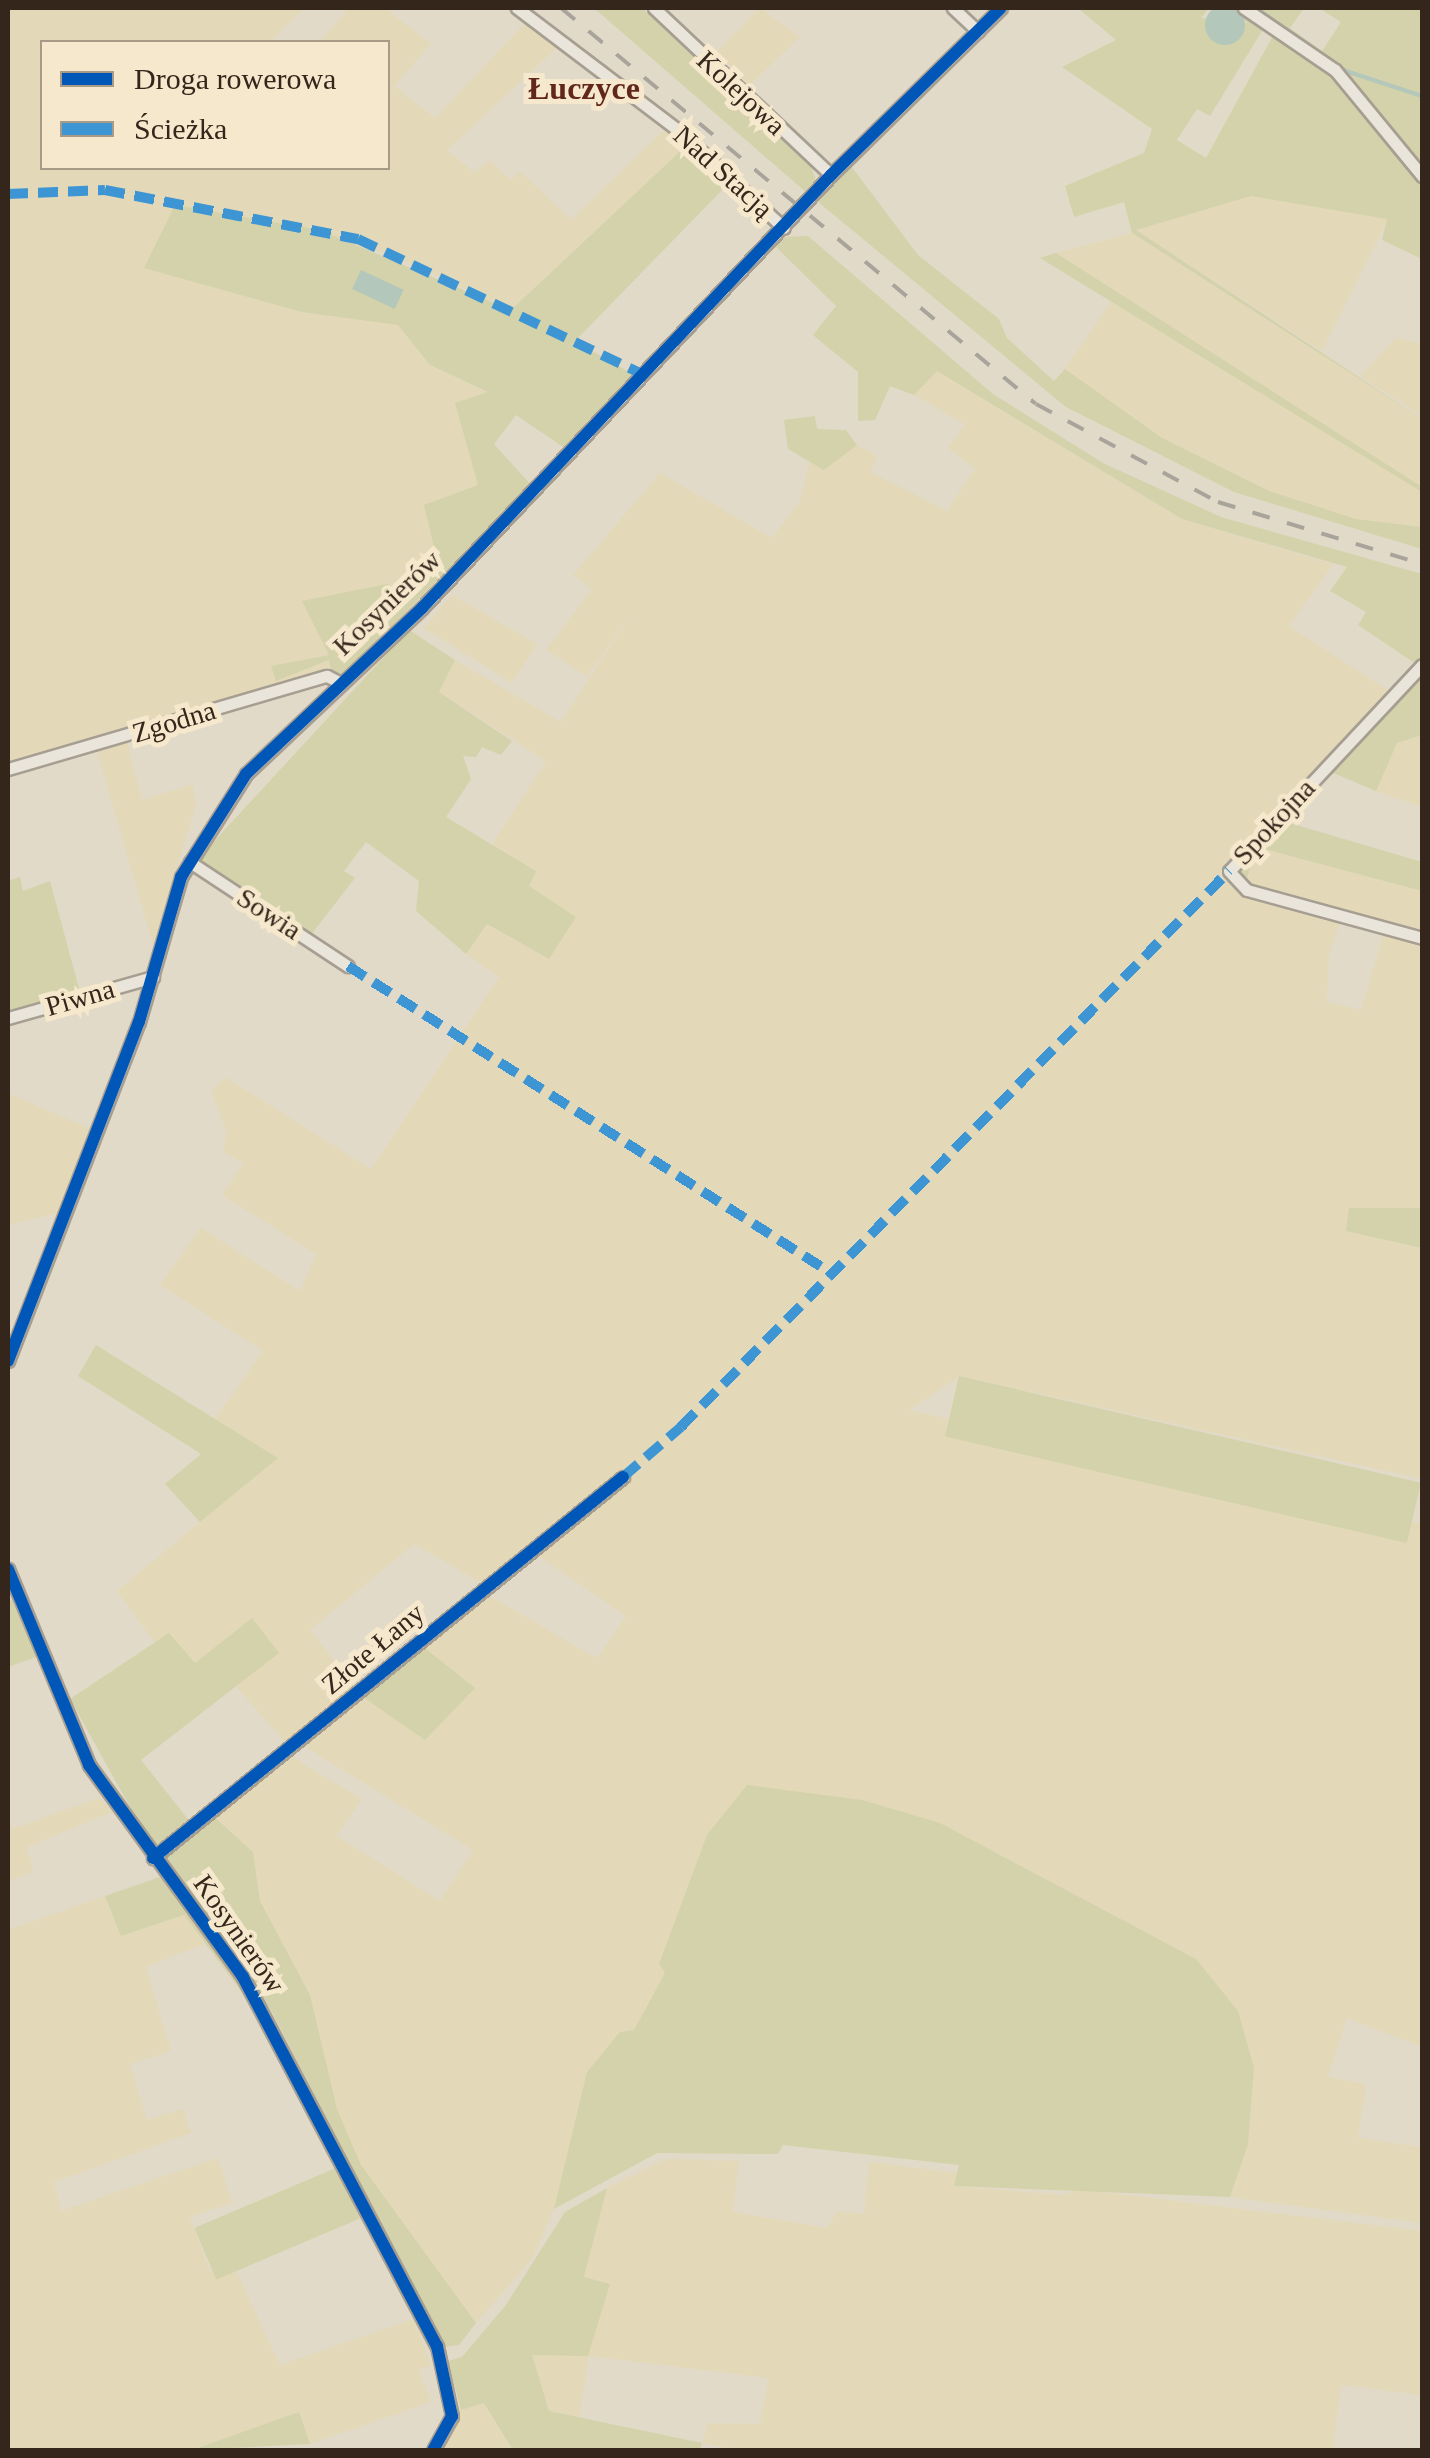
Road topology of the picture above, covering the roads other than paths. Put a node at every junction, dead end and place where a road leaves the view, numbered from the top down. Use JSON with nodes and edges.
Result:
{"nodes":[{"id":1,"x":517,"y":8,"type":"edge"},
{"id":2,"x":654,"y":8,"type":"edge"},
{"id":3,"x":954,"y":8,"type":"edge"},
{"id":4,"x":1000,"y":8,"type":"edge"},
{"id":5,"x":1244,"y":8,"type":"edge"},
{"id":6,"x":978,"y":32,"type":"junction"},
{"id":7,"x":831,"y":175,"type":"junction"},
{"id":8,"x":1422,"y":176,"type":"edge"},
{"id":9,"x":784,"y":228,"type":"junction"},
{"id":10,"x":1422,"y":665,"type":"edge"},
{"id":11,"x":339,"y":682,"type":"junction"},
{"id":12,"x":8,"y":769,"type":"edge"},
{"id":13,"x":190,"y":862,"type":"junction"},
{"id":14,"x":1422,"y":938,"type":"edge"},
{"id":15,"x":348,"y":966,"type":"dead end"},
{"id":16,"x":153,"y":978,"type":"junction"},
{"id":17,"x":8,"y":1018,"type":"edge"},
{"id":18,"x":8,"y":1361,"type":"edge"},
{"id":19,"x":623,"y":1477,"type":"dead end"},
{"id":20,"x":8,"y":1569,"type":"edge"},
{"id":21,"x":153,"y":1858,"type":"junction"},
{"id":22,"x":433,"y":2450,"type":"edge"}],
"edges":[{"from":1,"to":9,"type":"street","name":"Nad Stacją"},
{"from":2,"to":7,"type":"street","name":"Kolejowa"},
{"from":3,"to":6,"type":"street"},
{"from":4,"to":6,"type":"street","name":"Kosynierów"},
{"from":5,"to":8,"type":"street"},
{"from":6,"to":7,"type":"street","name":"Kosynierów"},
{"from":7,"to":9,"type":"street","name":"Kosynierów"},
{"from":9,"to":11,"type":"street","name":"Kosynierów"},
{"from":10,"to":14,"type":"street","name":"Spokojna"},
{"from":11,"to":12,"type":"street","name":"Zgodna"},
{"from":11,"to":13,"type":"street","name":"Kosynierów"},
{"from":13,"to":15,"type":"street","name":"Sowia"},
{"from":13,"to":16,"type":"street","name":"Kosynierów"},
{"from":16,"to":17,"type":"street","name":"Piwna"},
{"from":16,"to":18,"type":"street","name":"Kosynierów"},
{"from":19,"to":21,"type":"street","name":"Złote Łany"},
{"from":20,"to":21,"type":"street","name":"Kosynierów"},
{"from":21,"to":22,"type":"street","name":"Kosynierów"}]}
